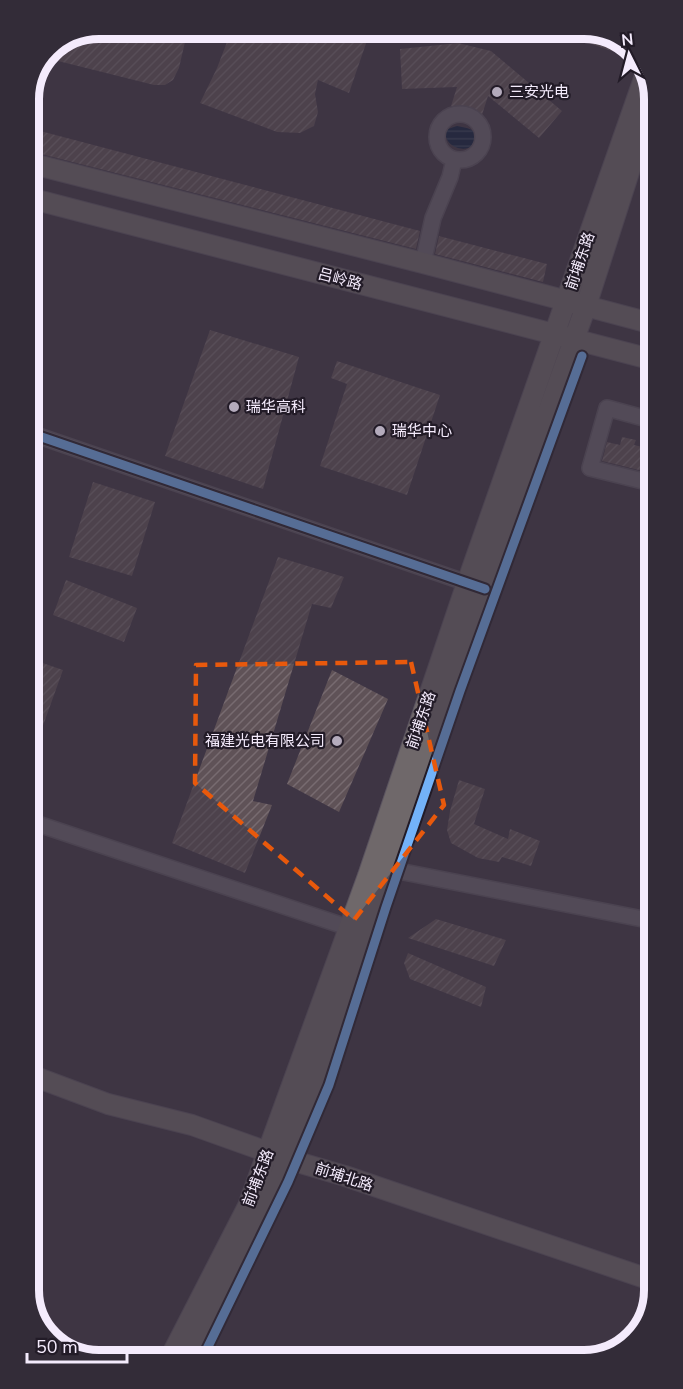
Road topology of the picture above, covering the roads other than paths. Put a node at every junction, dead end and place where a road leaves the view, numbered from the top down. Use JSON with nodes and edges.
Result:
{"nodes":[{"id":1,"x":642,"y":85,"type":"edge"},
{"id":2,"x":644,"y":126,"type":"edge"},
{"id":3,"x":454,"y":160,"type":"dead end"},
{"id":4,"x":39,"y":166,"type":"edge"},
{"id":5,"x":39,"y":201,"type":"edge"},
{"id":6,"x":423,"y":263,"type":"junction"},
{"id":7,"x":566,"y":301,"type":"junction"},
{"id":8,"x":586,"y":306,"type":"junction"},
{"id":9,"x":644,"y":321,"type":"edge"},
{"id":10,"x":554,"y":334,"type":"junction"},
{"id":11,"x":574,"y":340,"type":"junction"},
{"id":12,"x":644,"y":358,"type":"edge"},
{"id":13,"x":644,"y":418,"type":"edge"},
{"id":14,"x":39,"y":436,"type":"edge"},
{"id":15,"x":644,"y":481,"type":"edge"},
{"id":16,"x":476,"y":586,"type":"junction"},
{"id":17,"x":39,"y":824,"type":"edge"},
{"id":18,"x":379,"y":867,"type":"junction"},
{"id":19,"x":644,"y":919,"type":"edge"},
{"id":20,"x":357,"y":931,"type":"junction"},
{"id":21,"x":39,"y":1078,"type":"edge"},
{"id":22,"x":268,"y":1151,"type":"junction"},
{"id":23,"x":287,"y":1159,"type":"junction"},
{"id":24,"x":644,"y":1278,"type":"edge"},
{"id":25,"x":174,"y":1350,"type":"edge"},
{"id":26,"x":197,"y":1350,"type":"edge"}],
"edges":[{"from":1,"to":7,"type":"main road","name":"前埔东路"},
{"from":2,"to":8,"type":"main road","name":"前埔东路"},
{"from":3,"to":6,"type":"street"},
{"from":4,"to":6,"type":"main road"},
{"from":5,"to":10,"type":"main road","name":"吕岭路"},
{"from":6,"to":7,"type":"main road"},
{"from":7,"to":8,"type":"main road"},
{"from":7,"to":10,"type":"main road","name":"前埔东路"},
{"from":8,"to":9,"type":"main road"},
{"from":8,"to":11,"type":"main road","name":"前埔东路"},
{"from":10,"to":11,"type":"main road","name":"吕岭路"},
{"from":10,"to":16,"type":"main road","name":"前埔东路"},
{"from":11,"to":12,"type":"main road","name":"吕岭路"},
{"from":11,"to":16,"type":"main road","name":"前埔东路"},
{"from":13,"to":15,"type":"street"},
{"from":14,"to":16,"type":"street"},
{"from":16,"to":18,"type":"main road","name":"前埔东路"},
{"from":17,"to":20,"type":"street"},
{"from":18,"to":19,"type":"street"},
{"from":18,"to":20,"type":"main road","name":"前埔东路"},
{"from":20,"to":22,"type":"main road","name":"前埔东路"},
{"from":20,"to":23,"type":"main road","name":"前埔东路"},
{"from":21,"to":22,"type":"main road","name":"前埔北路"},
{"from":22,"to":23,"type":"main road","name":"前埔北路"},
{"from":22,"to":25,"type":"main road","name":"前埔东路"},
{"from":23,"to":24,"type":"main road","name":"前埔北路"},
{"from":23,"to":26,"type":"main road","name":"前埔东路"}]}
